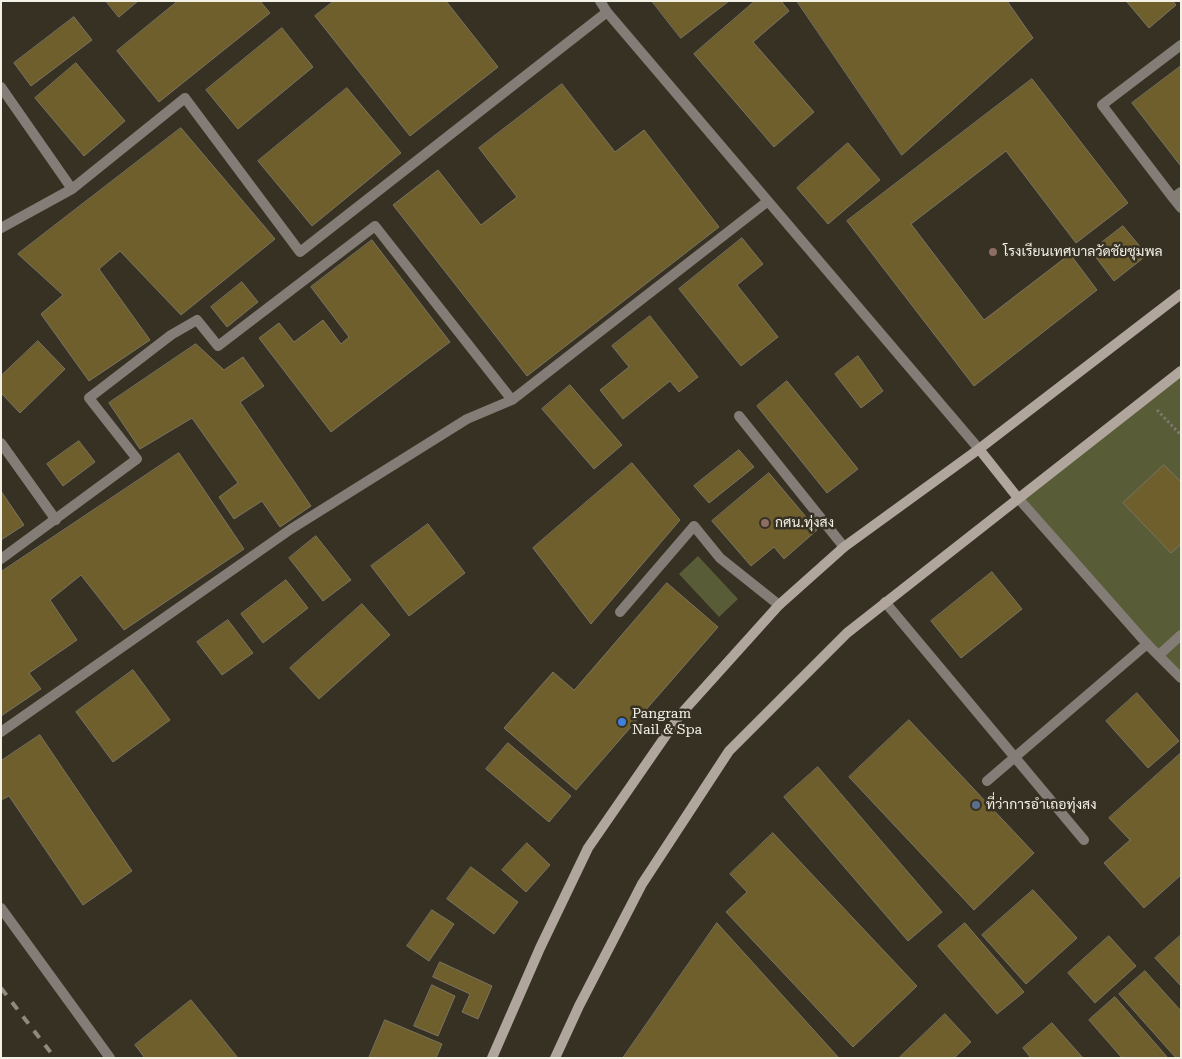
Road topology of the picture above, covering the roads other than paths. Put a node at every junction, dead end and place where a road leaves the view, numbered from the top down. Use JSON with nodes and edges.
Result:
{"nodes":[{"id":1,"x":600,"y":1,"type":"edge"},
{"id":2,"x":608,"y":12,"type":"junction"},
{"id":3,"x":1181,"y":45,"type":"edge"},
{"id":4,"x":1,"y":87,"type":"edge"},
{"id":5,"x":72,"y":189,"type":"junction"},
{"id":6,"x":1177,"y":195,"type":"edge"},
{"id":7,"x":768,"y":201,"type":"junction"},
{"id":8,"x":1181,"y":208,"type":"edge"},
{"id":9,"x":1,"y":228,"type":"edge"},
{"id":10,"x":1181,"y":294,"type":"edge"},
{"id":11,"x":1181,"y":371,"type":"edge"},
{"id":12,"x":512,"y":400,"type":"junction"},
{"id":13,"x":739,"y":416,"type":"dead end"},
{"id":14,"x":1,"y":443,"type":"edge"},
{"id":15,"x":979,"y":449,"type":"junction"},
{"id":16,"x":1018,"y":498,"type":"junction"},
{"id":17,"x":56,"y":520,"type":"junction"},
{"id":18,"x":844,"y":547,"type":"junction"},
{"id":19,"x":1,"y":559,"type":"edge"},
{"id":20,"x":885,"y":602,"type":"junction"},
{"id":21,"x":779,"y":606,"type":"junction"},
{"id":22,"x":620,"y":612,"type":"dead end"},
{"id":23,"x":1181,"y":635,"type":"edge"},
{"id":24,"x":1147,"y":644,"type":"junction"},
{"id":25,"x":1159,"y":655,"type":"junction"},
{"id":26,"x":1181,"y":678,"type":"edge"},
{"id":27,"x":1,"y":732,"type":"edge"},
{"id":28,"x":1015,"y":757,"type":"junction"},
{"id":29,"x":987,"y":781,"type":"dead end"},
{"id":30,"x":1084,"y":840,"type":"dead end"},
{"id":31,"x":1,"y":908,"type":"edge"},
{"id":32,"x":110,"y":1058,"type":"edge"},
{"id":33,"x":492,"y":1058,"type":"edge"},
{"id":34,"x":555,"y":1058,"type":"edge"}],
"edges":[{"from":1,"to":2,"type":"street"},
{"from":2,"to":5,"type":"street"},
{"from":2,"to":7,"type":"street"},
{"from":3,"to":6,"type":"street"},
{"from":4,"to":5,"type":"street"},
{"from":5,"to":9,"type":"street"},
{"from":6,"to":8,"type":"street"},
{"from":7,"to":12,"type":"street"},
{"from":7,"to":15,"type":"street"},
{"from":10,"to":15,"type":"main road"},
{"from":11,"to":16,"type":"main road"},
{"from":12,"to":17,"type":"street"},
{"from":12,"to":27,"type":"street"},
{"from":13,"to":18,"type":"street"},
{"from":14,"to":17,"type":"street"},
{"from":15,"to":16,"type":"main road"},
{"from":15,"to":18,"type":"main road"},
{"from":16,"to":20,"type":"main road"},
{"from":16,"to":24,"type":"street"},
{"from":17,"to":19,"type":"street"},
{"from":18,"to":21,"type":"main road"},
{"from":20,"to":28,"type":"street"},
{"from":20,"to":34,"type":"main road"},
{"from":21,"to":22,"type":"street"},
{"from":21,"to":33,"type":"main road"},
{"from":23,"to":25,"type":"street"},
{"from":24,"to":25,"type":"street"},
{"from":24,"to":28,"type":"street"},
{"from":25,"to":26,"type":"street"},
{"from":28,"to":29,"type":"street"},
{"from":28,"to":30,"type":"street"},
{"from":31,"to":32,"type":"street"}]}
